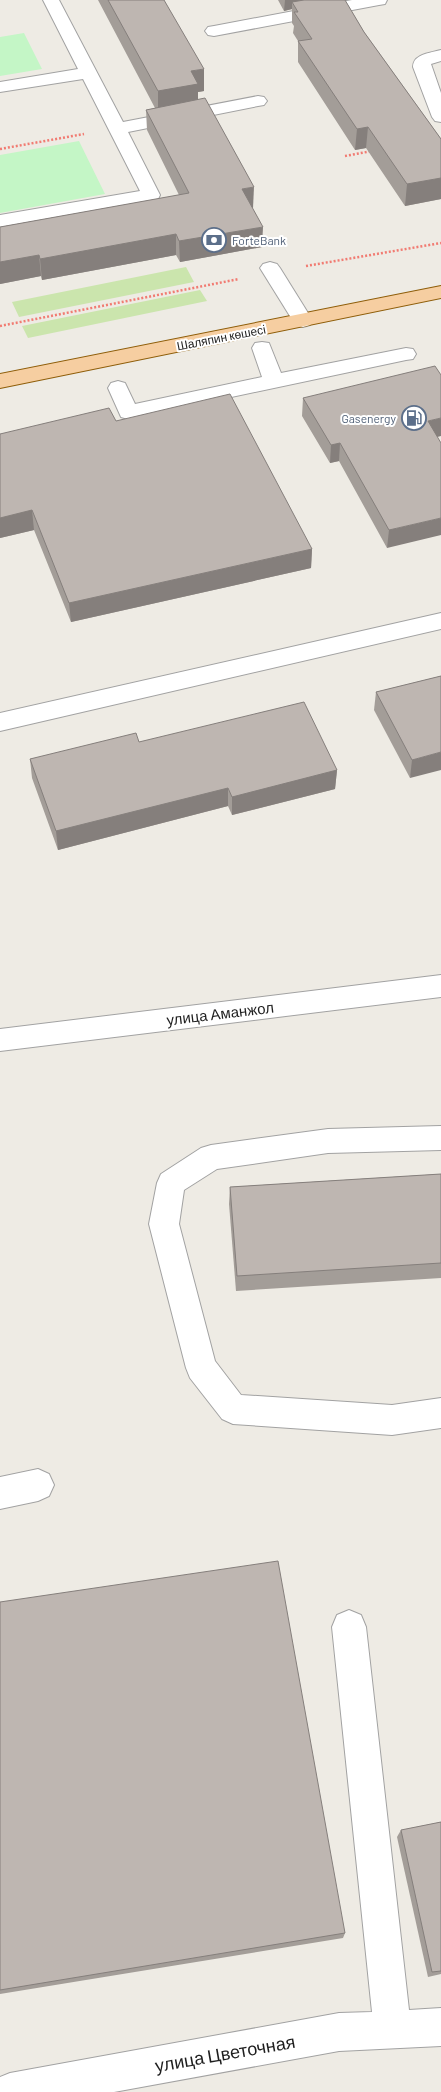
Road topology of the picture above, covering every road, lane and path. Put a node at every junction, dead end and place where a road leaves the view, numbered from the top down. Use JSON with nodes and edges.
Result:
{"nodes":[{"id":1,"x":51,"y":0,"type":"edge"},
{"id":2,"x":380,"y":0,"type":"edge"},
{"id":3,"x":360,"y":2,"type":"edge"},
{"id":4,"x":214,"y":32,"type":"dead end"},
{"id":5,"x":441,"y":55,"type":"edge"},
{"id":6,"x":88,"y":73,"type":"junction"},
{"id":7,"x":0,"y":87,"type":"edge"},
{"id":8,"x":258,"y":101,"type":"dead end"},
{"id":9,"x":441,"y":117,"type":"edge"},
{"id":10,"x":116,"y":128,"type":"junction"},
{"id":11,"x":0,"y":149,"type":"edge"},
{"id":12,"x":374,"y":151,"type":"edge"},
{"id":13,"x":345,"y":156,"type":"dead end"},
{"id":14,"x":0,"y":221,"type":"edge"},
{"id":15,"x":441,"y":244,"type":"edge"},
{"id":16,"x":272,"y":270,"type":"junction"},
{"id":17,"x":441,"y":292,"type":"edge"},
{"id":18,"x":303,"y":321,"type":"junction"},
{"id":19,"x":0,"y":326,"type":"edge"},
{"id":20,"x":262,"y":348,"type":"dead end"},
{"id":21,"x":406,"y":354,"type":"dead end"},
{"id":22,"x":0,"y":380,"type":"edge"},
{"id":23,"x":274,"y":381,"type":"junction"},
{"id":24,"x":118,"y":388,"type":"dead end"},
{"id":25,"x":441,"y":621,"type":"edge"},
{"id":26,"x":0,"y":722,"type":"edge"},
{"id":27,"x":441,"y":986,"type":"edge"},
{"id":28,"x":0,"y":1040,"type":"edge"},
{"id":29,"x":441,"y":1138,"type":"edge"},
{"id":30,"x":441,"y":1413,"type":"edge"},
{"id":31,"x":38,"y":1485,"type":"dead end"},
{"id":32,"x":0,"y":1493,"type":"edge"},
{"id":33,"x":349,"y":1626,"type":"dead end"},
{"id":34,"x":441,"y":2027,"type":"edge"},
{"id":35,"x":392,"y":2029,"type":"junction"},
{"id":36,"x":10,"y":2092,"type":"edge"}],
"edges":[{"from":1,"to":6,"type":"street"},
{"from":2,"to":3,"type":"street"},
{"from":3,"to":4,"type":"street"},
{"from":5,"to":9,"type":"street"},
{"from":6,"to":7,"type":"street"},
{"from":6,"to":10,"type":"street"},
{"from":8,"to":10,"type":"street"},
{"from":10,"to":11,"type":"path"},
{"from":10,"to":14,"type":"street"},
{"from":12,"to":13,"type":"path"},
{"from":15,"to":16,"type":"path"},
{"from":16,"to":18,"type":"street"},
{"from":16,"to":19,"type":"path"},
{"from":17,"to":18,"type":"main road","name":"Шаляпин көшесі"},
{"from":18,"to":22,"type":"main road","name":"Шаляпин көшесі"},
{"from":20,"to":23,"type":"street"},
{"from":21,"to":23,"type":"street"},
{"from":23,"to":24,"type":"street"},
{"from":25,"to":26,"type":"street"},
{"from":27,"to":28,"type":"street","name":"улица Аманжол"},
{"from":29,"to":30,"type":"street"},
{"from":31,"to":32,"type":"street"},
{"from":33,"to":35,"type":"street"},
{"from":34,"to":35,"type":"street","name":"улица Цветочная"},
{"from":35,"to":36,"type":"street","name":"улица Цветочная"}]}
